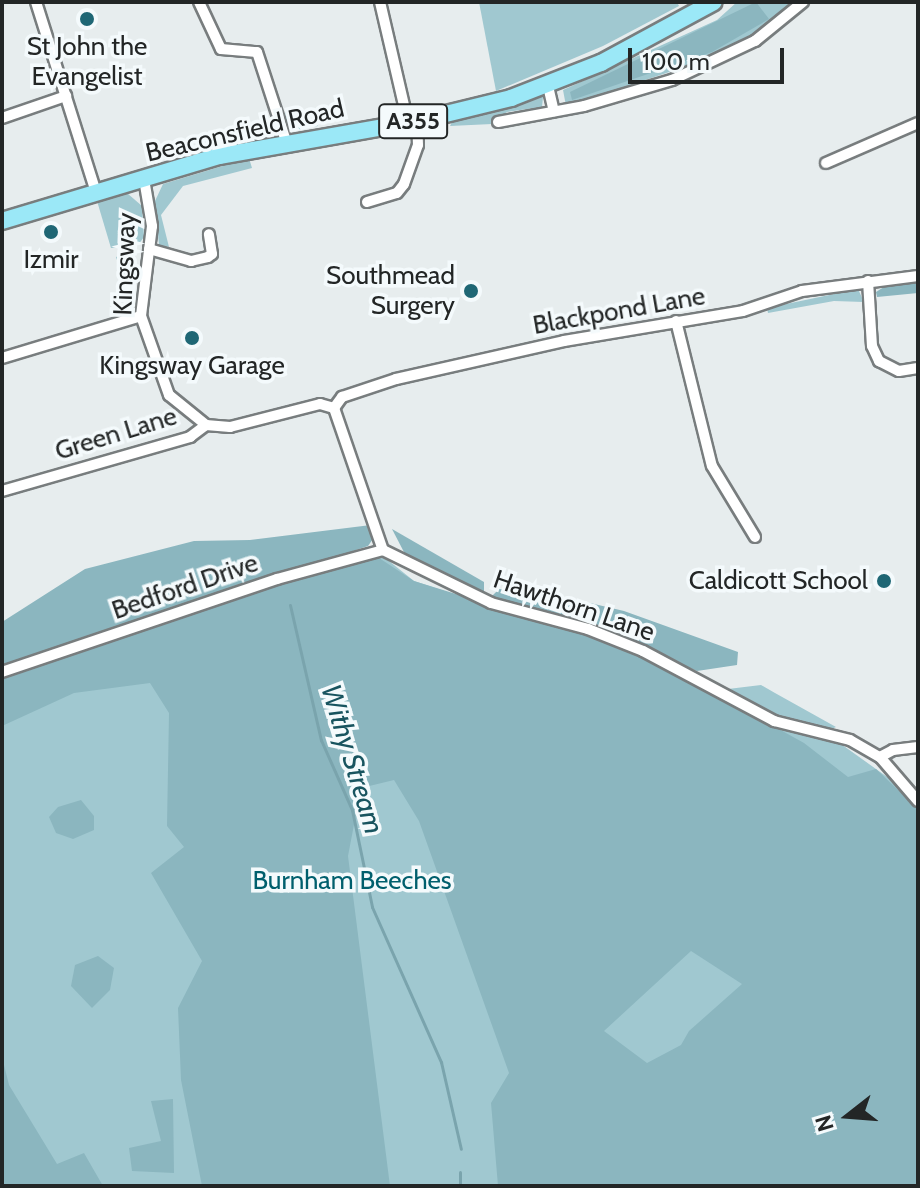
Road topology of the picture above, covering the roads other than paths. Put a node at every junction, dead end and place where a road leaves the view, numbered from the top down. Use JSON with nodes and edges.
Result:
{"nodes":[{"id":1,"x":36,"y":2,"type":"edge"},
{"id":2,"x":199,"y":2,"type":"edge"},
{"id":3,"x":380,"y":2,"type":"edge"},
{"id":4,"x":714,"y":2,"type":"edge"},
{"id":5,"x":803,"y":2,"type":"edge"},
{"id":6,"x":548,"y":86,"type":"junction"},
{"id":7,"x":66,"y":96,"type":"junction"},
{"id":8,"x":554,"y":111,"type":"junction"},
{"id":9,"x":2,"y":118,"type":"edge"},
{"id":10,"x":413,"y":122,"type":"junction"},
{"id":11,"x":498,"y":122,"type":"dead end"},
{"id":12,"x":918,"y":123,"type":"edge"},
{"id":13,"x":286,"y":141,"type":"junction"},
{"id":14,"x":826,"y":163,"type":"dead end"},
{"id":15,"x":144,"y":179,"type":"junction"},
{"id":16,"x":96,"y":192,"type":"junction"},
{"id":17,"x":367,"y":202,"type":"dead end"},
{"id":18,"x":2,"y":221,"type":"edge"},
{"id":19,"x":209,"y":234,"type":"dead end"},
{"id":20,"x":149,"y":249,"type":"junction"},
{"id":21,"x":918,"y":276,"type":"edge"},
{"id":22,"x":868,"y":281,"type":"junction"},
{"id":23,"x":141,"y":316,"type":"junction"},
{"id":24,"x":676,"y":321,"type":"junction"},
{"id":25,"x":2,"y":358,"type":"edge"},
{"id":26,"x":918,"y":368,"type":"edge"},
{"id":27,"x":334,"y":408,"type":"junction"},
{"id":28,"x":206,"y":425,"type":"junction"},
{"id":29,"x":2,"y":491,"type":"edge"},
{"id":30,"x":755,"y":537,"type":"dead end"},
{"id":31,"x":383,"y":550,"type":"junction"},
{"id":32,"x":2,"y":672,"type":"edge"},
{"id":33,"x":918,"y":747,"type":"edge"},
{"id":34,"x":880,"y":757,"type":"junction"},
{"id":35,"x":918,"y":801,"type":"edge"}],
"edges":[{"from":1,"to":7,"type":"street"},
{"from":2,"to":13,"type":"street"},
{"from":3,"to":10,"type":"street"},
{"from":4,"to":6,"type":"main road","name":"Beaconsfield Road","number":"A355"},
{"from":5,"to":8,"type":"street"},
{"from":6,"to":8,"type":"street"},
{"from":6,"to":10,"type":"main road","name":"Beaconsfield Road","number":"A355"},
{"from":7,"to":9,"type":"street"},
{"from":7,"to":16,"type":"street"},
{"from":8,"to":11,"type":"street"},
{"from":10,"to":13,"type":"main road","name":"Beaconsfield Road","number":"A355"},
{"from":10,"to":17,"type":"street"},
{"from":12,"to":14,"type":"street"},
{"from":13,"to":15,"type":"main road","name":"Beaconsfield Road","number":"A355"},
{"from":15,"to":16,"type":"main road","name":"Beaconsfield Road","number":"A355"},
{"from":15,"to":20,"type":"street","name":"Kingsway"},
{"from":16,"to":18,"type":"main road","name":"Beaconsfield Road","number":"A355"},
{"from":19,"to":20,"type":"street"},
{"from":20,"to":23,"type":"street","name":"Kingsway"},
{"from":21,"to":22,"type":"street","name":"Blackpond Lane"},
{"from":22,"to":24,"type":"street","name":"Blackpond Lane"},
{"from":22,"to":26,"type":"street"},
{"from":23,"to":25,"type":"street"},
{"from":23,"to":28,"type":"street","name":"Kingsway"},
{"from":24,"to":27,"type":"street","name":"Blackpond Lane"},
{"from":24,"to":30,"type":"street"},
{"from":27,"to":28,"type":"street","name":"Green Lane"},
{"from":27,"to":31,"type":"street"},
{"from":28,"to":29,"type":"street","name":"Green Lane"},
{"from":31,"to":32,"type":"street","name":"Bedford Drive"},
{"from":31,"to":34,"type":"street","name":"Hawthorn Lane"},
{"from":33,"to":34,"type":"street"},
{"from":34,"to":35,"type":"street","name":"Hawthorn Lane"}]}
